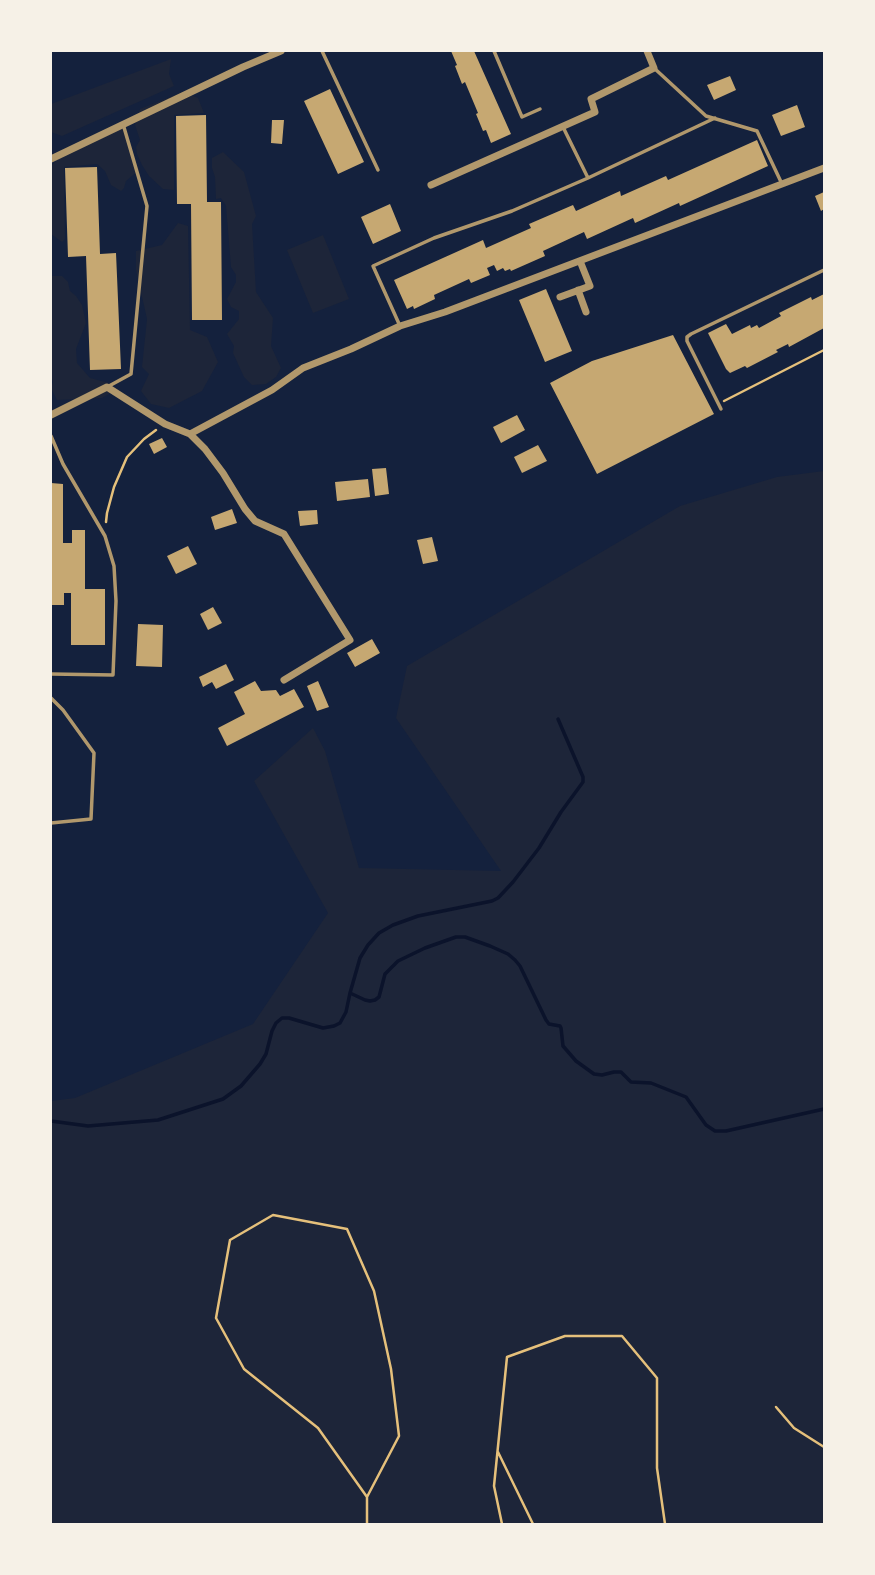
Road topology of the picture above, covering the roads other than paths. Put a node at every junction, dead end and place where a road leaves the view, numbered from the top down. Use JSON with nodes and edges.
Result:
{"nodes":[{"id":1,"x":281,"y":51,"type":"edge"},
{"id":2,"x":321,"y":51,"type":"edge"},
{"id":3,"x":494,"y":51,"type":"edge"},
{"id":4,"x":647,"y":51,"type":"edge"},
{"id":5,"x":654,"y":68,"type":"junction"},
{"id":6,"x":540,"y":109,"type":"dead end"},
{"id":7,"x":715,"y":118,"type":"junction"},
{"id":8,"x":124,"y":124,"type":"junction"},
{"id":9,"x":563,"y":126,"type":"junction"},
{"id":10,"x":51,"y":159,"type":"edge"},
{"id":11,"x":824,"y":168,"type":"edge"},
{"id":12,"x":378,"y":170,"type":"dead end"},
{"id":13,"x":588,"y":178,"type":"junction"},
{"id":14,"x":782,"y":184,"type":"junction"},
{"id":15,"x":431,"y":185,"type":"dead end"},
{"id":16,"x":580,"y":261,"type":"junction"},
{"id":17,"x":824,"y":270,"type":"edge"},
{"id":18,"x":578,"y":290,"type":"junction"},
{"id":19,"x":560,"y":298,"type":"dead end"},
{"id":20,"x":586,"y":312,"type":"dead end"},
{"id":21,"x":400,"y":326,"type":"junction"},
{"id":22,"x":107,"y":387,"type":"junction"},
{"id":23,"x":721,"y":409,"type":"dead end"},
{"id":24,"x":51,"y":415,"type":"edge"},
{"id":25,"x":190,"y":434,"type":"junction"},
{"id":26,"x":51,"y":436,"type":"edge"},
{"id":27,"x":51,"y":674,"type":"edge"},
{"id":28,"x":284,"y":680,"type":"dead end"},
{"id":29,"x":51,"y":698,"type":"edge"},
{"id":30,"x":51,"y":823,"type":"edge"}],
"edges":[{"from":1,"to":8,"type":"street"},
{"from":2,"to":12,"type":"lane"},
{"from":3,"to":6,"type":"lane"},
{"from":4,"to":5,"type":"street"},
{"from":5,"to":7,"type":"lane"},
{"from":5,"to":9,"type":"street"},
{"from":7,"to":13,"type":"lane"},
{"from":7,"to":14,"type":"lane"},
{"from":8,"to":10,"type":"street"},
{"from":8,"to":22,"type":"lane"},
{"from":9,"to":13,"type":"lane"},
{"from":9,"to":15,"type":"street"},
{"from":11,"to":14,"type":"street"},
{"from":13,"to":21,"type":"lane"},
{"from":14,"to":16,"type":"street"},
{"from":16,"to":18,"type":"street"},
{"from":16,"to":21,"type":"street"},
{"from":17,"to":23,"type":"lane"},
{"from":18,"to":19,"type":"street"},
{"from":18,"to":20,"type":"street"},
{"from":21,"to":25,"type":"street"},
{"from":22,"to":24,"type":"street"},
{"from":22,"to":25,"type":"street"},
{"from":25,"to":28,"type":"street"},
{"from":26,"to":27,"type":"lane"},
{"from":29,"to":30,"type":"lane"}]}
